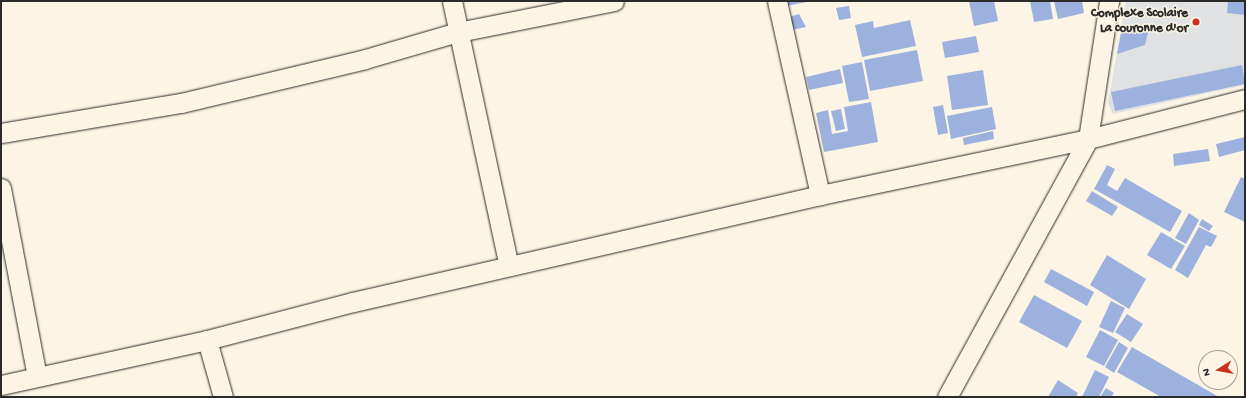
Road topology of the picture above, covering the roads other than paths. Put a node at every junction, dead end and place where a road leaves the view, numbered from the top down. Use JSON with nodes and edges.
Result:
{"nodes":[{"id":1,"x":452,"y":1,"type":"edge"},
{"id":2,"x":614,"y":1,"type":"edge"},
{"id":3,"x":778,"y":1,"type":"edge"},
{"id":4,"x":1109,"y":1,"type":"edge"},
{"id":5,"x":458,"y":32,"type":"junction"},
{"id":6,"x":1245,"y":99,"type":"edge"},
{"id":7,"x":1,"y":134,"type":"edge"},
{"id":8,"x":1088,"y":139,"type":"junction"},
{"id":9,"x":1,"y":188,"type":"edge"},
{"id":10,"x":820,"y":195,"type":"junction"},
{"id":11,"x":508,"y":266,"type":"junction"},
{"id":12,"x":207,"y":340,"type":"junction"},
{"id":13,"x":37,"y":376,"type":"junction"},
{"id":14,"x":1,"y":385,"type":"edge"},
{"id":15,"x":223,"y":397,"type":"edge"},
{"id":16,"x":947,"y":397,"type":"edge"}],
"edges":[{"from":1,"to":5,"type":"street"},
{"from":2,"to":5,"type":"street"},
{"from":3,"to":10,"type":"street"},
{"from":4,"to":8,"type":"street"},
{"from":5,"to":7,"type":"street"},
{"from":5,"to":11,"type":"street"},
{"from":6,"to":8,"type":"street"},
{"from":8,"to":10,"type":"street"},
{"from":8,"to":16,"type":"street"},
{"from":9,"to":13,"type":"street"},
{"from":10,"to":11,"type":"street"},
{"from":11,"to":12,"type":"street"},
{"from":12,"to":13,"type":"street"},
{"from":12,"to":15,"type":"street"},
{"from":13,"to":14,"type":"street"}]}
